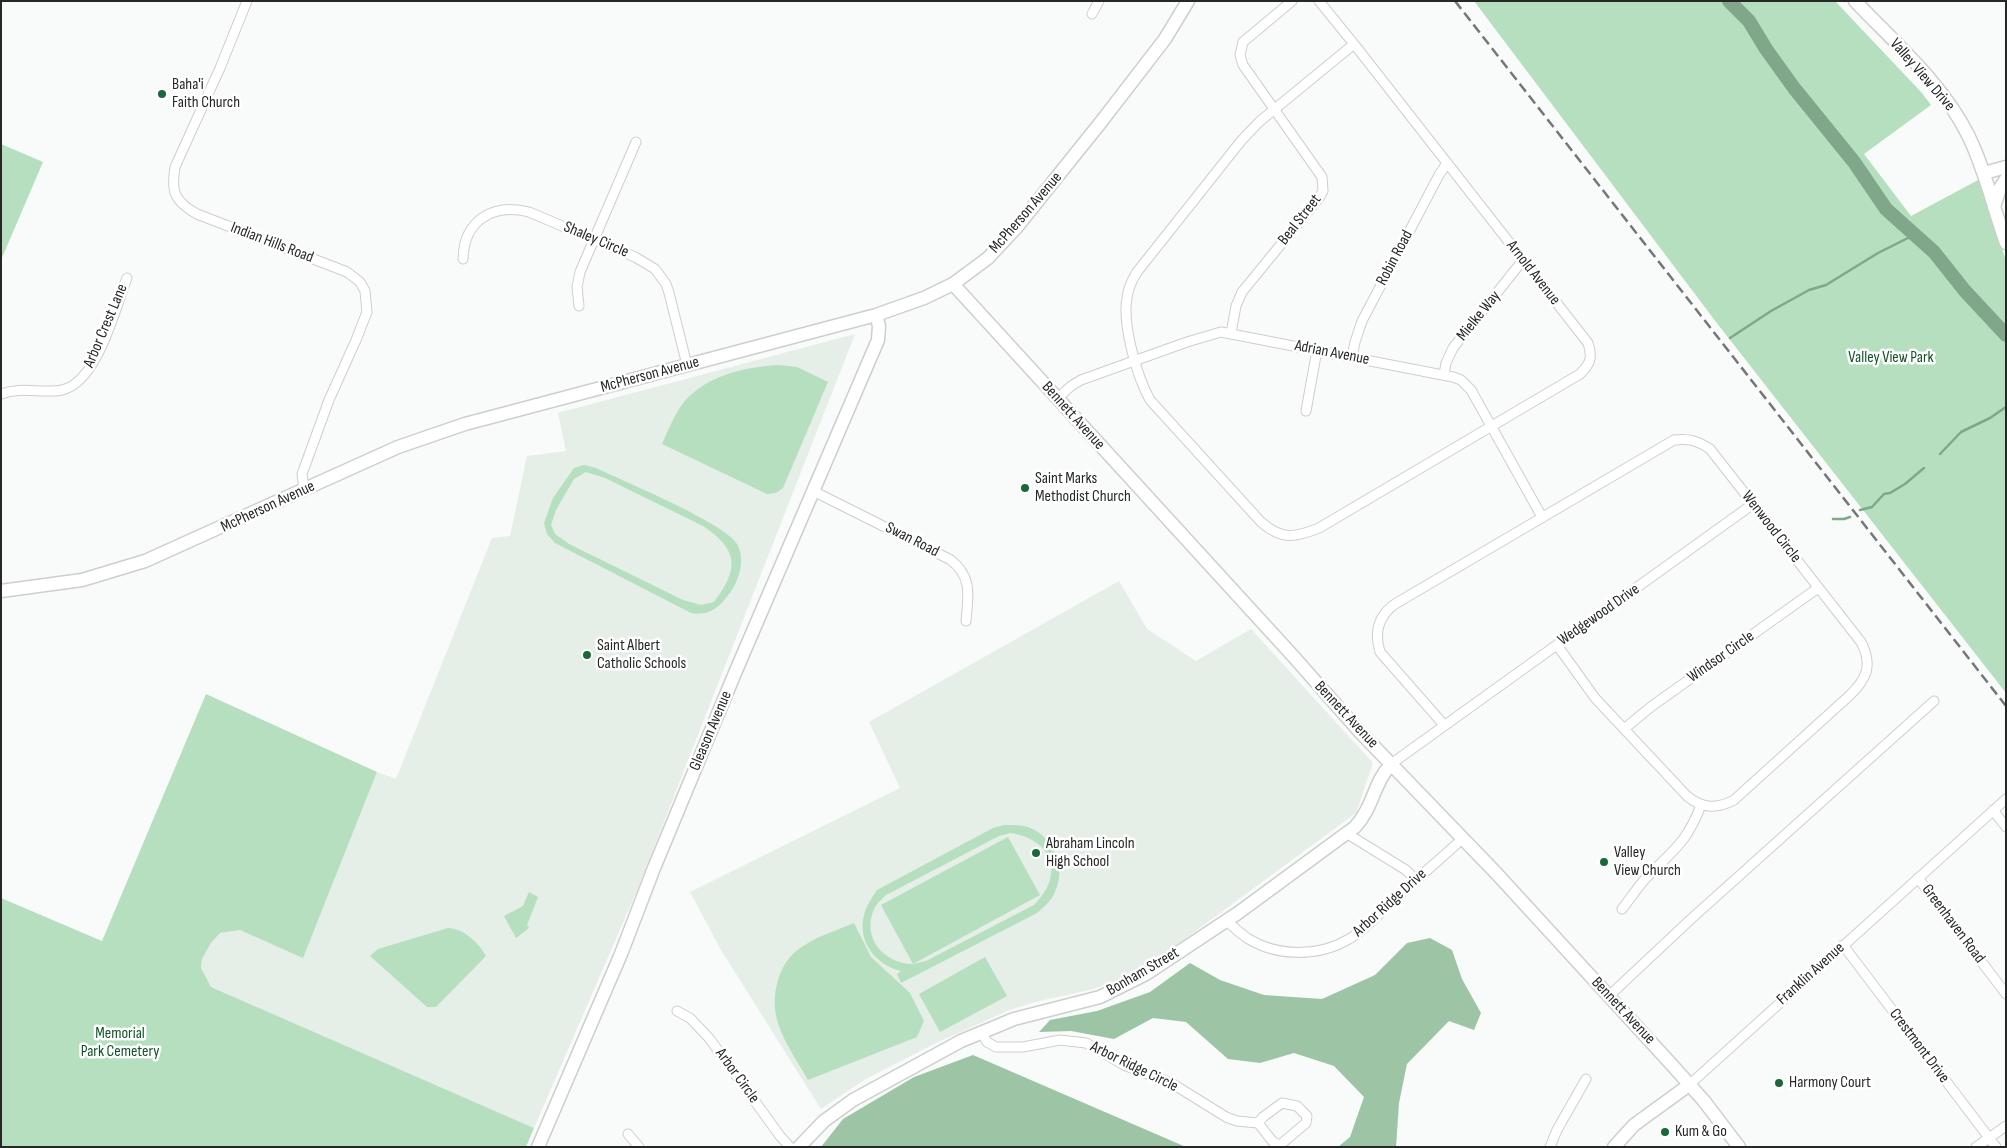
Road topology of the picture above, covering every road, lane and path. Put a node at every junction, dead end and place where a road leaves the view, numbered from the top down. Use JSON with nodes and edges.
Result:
{"nodes":[{"id":1,"x":247,"y":1,"type":"edge"},
{"id":2,"x":1099,"y":1,"type":"edge"},
{"id":3,"x":1292,"y":1,"type":"edge"},
{"id":4,"x":1320,"y":1,"type":"edge"},
{"id":5,"x":1856,"y":1,"type":"edge"},
{"id":6,"x":1185,"y":2,"type":"edge"},
{"id":7,"x":1092,"y":14,"type":"dead end"},
{"id":8,"x":1354,"y":44,"type":"junction"},
{"id":9,"x":1274,"y":109,"type":"junction"},
{"id":10,"x":636,"y":142,"type":"dead end"},
{"id":11,"x":1447,"y":163,"type":"junction"},
{"id":12,"x":2006,"y":167,"type":"edge"},
{"id":13,"x":1984,"y":173,"type":"junction"},
{"id":14,"x":2006,"y":179,"type":"edge"},
{"id":15,"x":1994,"y":207,"type":"junction"},
{"id":16,"x":594,"y":240,"type":"junction"},
{"id":17,"x":2006,"y":243,"type":"edge"},
{"id":18,"x":463,"y":259,"type":"dead end"},
{"id":19,"x":1523,"y":260,"type":"junction"},
{"id":20,"x":127,"y":278,"type":"dead end"},
{"id":21,"x":953,"y":284,"type":"junction"},
{"id":22,"x":579,"y":306,"type":"dead end"},
{"id":23,"x":876,"y":315,"type":"junction"},
{"id":24,"x":1231,"y":333,"type":"junction"},
{"id":25,"x":1317,"y":350,"type":"junction"},
{"id":26,"x":1352,"y":357,"type":"junction"},
{"id":27,"x":1135,"y":360,"type":"junction"},
{"id":28,"x":687,"y":365,"type":"junction"},
{"id":29,"x":1444,"y":375,"type":"junction"},
{"id":30,"x":1,"y":394,"type":"edge"},
{"id":31,"x":1058,"y":398,"type":"junction"},
{"id":32,"x":1306,"y":411,"type":"dead end"},
{"id":33,"x":1492,"y":426,"type":"junction"},
{"id":34,"x":304,"y":490,"type":"junction"},
{"id":35,"x":813,"y":491,"type":"junction"},
{"id":36,"x":1753,"y":504,"type":"junction"},
{"id":37,"x":1542,"y":517,"type":"junction"},
{"id":38,"x":1818,"y":588,"type":"junction"},
{"id":39,"x":1,"y":591,"type":"edge"},
{"id":40,"x":966,"y":621,"type":"dead end"},
{"id":41,"x":1557,"y":645,"type":"junction"},
{"id":42,"x":1934,"y":701,"type":"dead end"},
{"id":43,"x":1444,"y":725,"type":"junction"},
{"id":44,"x":1624,"y":729,"type":"junction"},
{"id":45,"x":1391,"y":764,"type":"junction"},
{"id":46,"x":2006,"y":799,"type":"edge"},
{"id":47,"x":1702,"y":805,"type":"junction"},
{"id":48,"x":1993,"y":810,"type":"junction"},
{"id":49,"x":2006,"y":827,"type":"edge"},
{"id":50,"x":1346,"y":833,"type":"junction"},
{"id":51,"x":1463,"y":838,"type":"junction"},
{"id":52,"x":1918,"y":878,"type":"junction"},
{"id":53,"x":1416,"y":880,"type":"junction"},
{"id":54,"x":1622,"y":909,"type":"dead end"},
{"id":55,"x":1227,"y":921,"type":"junction"},
{"id":56,"x":1843,"y":945,"type":"junction"},
{"id":57,"x":2006,"y":994,"type":"edge"},
{"id":58,"x":1609,"y":996,"type":"junction"},
{"id":59,"x":677,"y":1011,"type":"dead end"},
{"id":60,"x":981,"y":1032,"type":"junction"},
{"id":61,"x":1586,"y":1079,"type":"dead end"},
{"id":62,"x":1690,"y":1085,"type":"junction"},
{"id":63,"x":1258,"y":1123,"type":"junction"},
{"id":64,"x":2006,"y":1126,"type":"edge"},
{"id":65,"x":628,"y":1134,"type":"dead end"},
{"id":66,"x":1989,"y":1138,"type":"junction"},
{"id":67,"x":538,"y":1147,"type":"edge"},
{"id":68,"x":640,"y":1147,"type":"edge"},
{"id":69,"x":790,"y":1147,"type":"edge"},
{"id":70,"x":799,"y":1147,"type":"edge"},
{"id":71,"x":1550,"y":1147,"type":"edge"},
{"id":72,"x":1614,"y":1147,"type":"edge"},
{"id":73,"x":1738,"y":1147,"type":"edge"},
{"id":74,"x":1976,"y":1147,"type":"edge"},
{"id":75,"x":1996,"y":1147,"type":"edge"}],
"edges":[{"from":1,"to":34,"type":"street","name":"Indian Hills Road"},
{"from":2,"to":7,"type":"street"},
{"from":3,"to":9,"type":"street","name":"Beal Street"},
{"from":4,"to":8,"type":"street"},
{"from":5,"to":13,"type":"main road","name":"Valley View Drive"},
{"from":6,"to":21,"type":"main road","name":"McPherson Avenue"},
{"from":8,"to":9,"type":"street","name":"Arnold Avenue"},
{"from":8,"to":11,"type":"street","name":"Arnold Avenue"},
{"from":9,"to":24,"type":"street","name":"Beal Street"},
{"from":9,"to":27,"type":"street","name":"Arnold Avenue"},
{"from":10,"to":16,"type":"street"},
{"from":11,"to":19,"type":"street","name":"Arnold Avenue"},
{"from":11,"to":26,"type":"street","name":"Robin Road"},
{"from":12,"to":13,"type":"main road"},
{"from":13,"to":15,"type":"main road","name":"Valley View Drive"},
{"from":14,"to":15,"type":"main road"},
{"from":15,"to":17,"type":"main road","name":"Valley View Drive"},
{"from":16,"to":18,"type":"street","name":"Shaley Circle"},
{"from":16,"to":22,"type":"street"},
{"from":16,"to":28,"type":"street","name":"Shaley Circle"},
{"from":19,"to":29,"type":"street","name":"Mielke Way"},
{"from":19,"to":33,"type":"street","name":"Arnold Avenue"},
{"from":20,"to":30,"type":"street","name":"Arbor Crest Lane"},
{"from":21,"to":23,"type":"main road","name":"McPherson Avenue"},
{"from":21,"to":31,"type":"main road","name":"Bennett Avenue"},
{"from":23,"to":28,"type":"main road","name":"McPherson Avenue"},
{"from":23,"to":35,"type":"main road","name":"Gleason Avenue"},
{"from":24,"to":25,"type":"street","name":"Adrian Avenue"},
{"from":24,"to":27,"type":"street","name":"Adrian Avenue"},
{"from":25,"to":26,"type":"street","name":"Adrian Avenue"},
{"from":25,"to":32,"type":"street"},
{"from":26,"to":29,"type":"street","name":"Adrian Avenue"},
{"from":27,"to":31,"type":"street","name":"Adrian Avenue"},
{"from":27,"to":33,"type":"street","name":"Arnold Avenue"},
{"from":28,"to":34,"type":"main road","name":"McPherson Avenue"},
{"from":29,"to":33,"type":"street","name":"Adrian Avenue"},
{"from":31,"to":45,"type":"main road","name":"Bennett Avenue"},
{"from":33,"to":37,"type":"street","name":"Adrian Avenue"},
{"from":34,"to":39,"type":"main road","name":"McPherson Avenue"},
{"from":35,"to":40,"type":"street","name":"Swan Road"},
{"from":35,"to":67,"type":"main road","name":"Gleason Avenue"},
{"from":36,"to":37,"type":"street","name":"Wenwood Circle"},
{"from":36,"to":38,"type":"street","name":"Wenwood Circle"},
{"from":36,"to":41,"type":"street","name":"Wedgewood Drive"},
{"from":37,"to":43,"type":"street","name":"Wenwood Circle"},
{"from":38,"to":44,"type":"street","name":"Windsor Circle"},
{"from":38,"to":47,"type":"street","name":"Wenwood Circle"},
{"from":41,"to":43,"type":"street","name":"Wedgewood Drive"},
{"from":41,"to":44,"type":"street"},
{"from":42,"to":58,"type":"street"},
{"from":43,"to":45,"type":"street","name":"Wedgewood Drive"},
{"from":44,"to":47,"type":"street"},
{"from":45,"to":50,"type":"main road","name":"Bonham Street"},
{"from":45,"to":51,"type":"main road","name":"Bennett Avenue"},
{"from":46,"to":48,"type":"street","name":"Franklin Avenue"},
{"from":47,"to":54,"type":"street"},
{"from":48,"to":49,"type":"street"},
{"from":48,"to":52,"type":"street","name":"Franklin Avenue"},
{"from":50,"to":53,"type":"street"},
{"from":50,"to":55,"type":"main road","name":"Bonham Street"},
{"from":51,"to":53,"type":"street","name":"Arbor Ridge Drive"},
{"from":51,"to":58,"type":"main road","name":"Bennett Avenue"},
{"from":52,"to":56,"type":"street","name":"Franklin Avenue"},
{"from":52,"to":57,"type":"street","name":"Greenhaven Road"},
{"from":53,"to":55,"type":"street","name":"Arbor Ridge Drive"},
{"from":55,"to":60,"type":"main road","name":"Bonham Street"},
{"from":56,"to":62,"type":"street","name":"Franklin Avenue"},
{"from":56,"to":66,"type":"street","name":"Crestmont Drive"},
{"from":58,"to":62,"type":"main road","name":"Bennett Avenue"},
{"from":59,"to":69,"type":"street","name":"Arbor Circle"},
{"from":60,"to":63,"type":"street","name":"Arbor Ridge Circle"},
{"from":60,"to":70,"type":"main road","name":"Bonham Street"},
{"from":61,"to":71,"type":"street"},
{"from":62,"to":72,"type":"main road","name":"Franklin Avenue"},
{"from":62,"to":73,"type":"main road","name":"Bennett Avenue"},
{"from":63,"to":63,"type":"street"},
{"from":64,"to":66,"type":"street"},
{"from":65,"to":68,"type":"street"},
{"from":66,"to":74,"type":"street"},
{"from":66,"to":75,"type":"street","name":"Crestmont Drive"}]}
